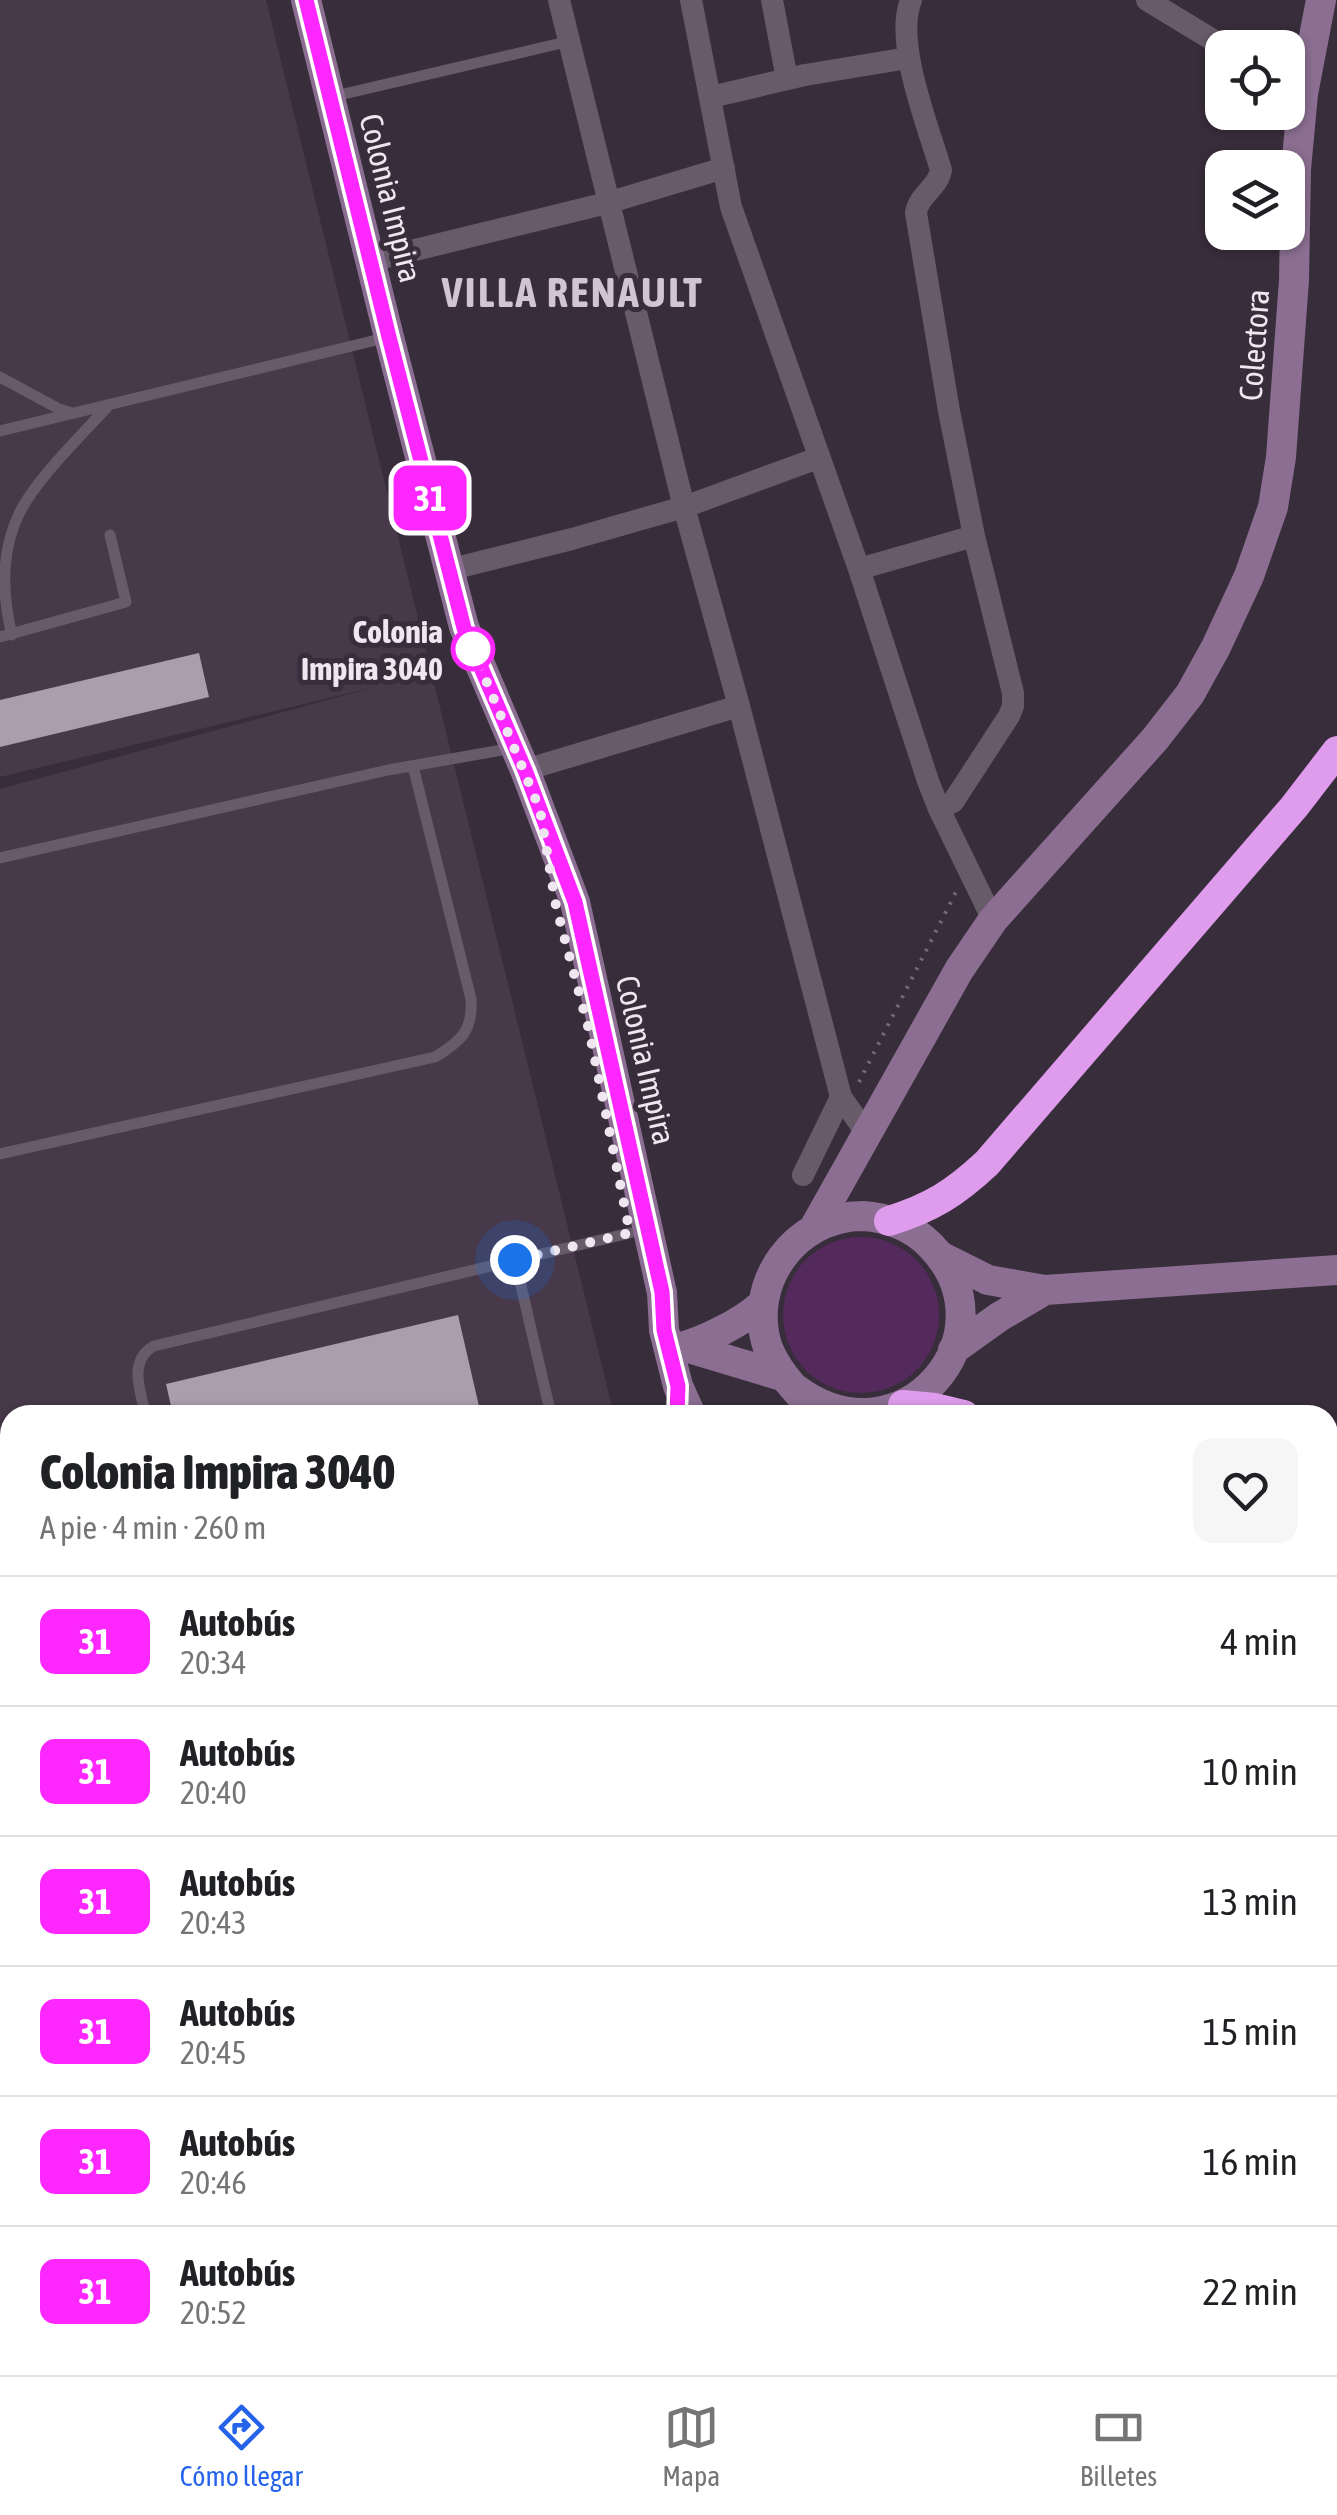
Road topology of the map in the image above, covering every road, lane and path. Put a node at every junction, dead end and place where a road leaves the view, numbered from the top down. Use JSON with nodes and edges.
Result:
{"nodes":[{"id":1,"x":306,"y":0,"type":"edge"},
{"id":2,"x":558,"y":0,"type":"edge"},
{"id":3,"x":691,"y":0,"type":"edge"},
{"id":4,"x":772,"y":0,"type":"edge"},
{"id":5,"x":911,"y":0,"type":"edge"},
{"id":6,"x":1146,"y":0,"type":"edge"},
{"id":7,"x":1321,"y":0,"type":"edge"},
{"id":8,"x":1205,"y":35,"type":"edge"},
{"id":9,"x":570,"y":41,"type":"junction"},
{"id":10,"x":1305,"y":55,"type":"edge"},
{"id":11,"x":908,"y":58,"type":"junction"},
{"id":12,"x":786,"y":79,"type":"junction"},
{"id":13,"x":331,"y":97,"type":"junction"},
{"id":14,"x":711,"y":97,"type":"junction"},
{"id":15,"x":1296,"y":130,"type":"edge"},
{"id":16,"x":724,"y":168,"type":"junction"},
{"id":17,"x":607,"y":203,"type":"junction"},
{"id":18,"x":370,"y":261,"type":"junction"},
{"id":19,"x":389,"y":337,"type":"junction"},
{"id":20,"x":0,"y":377,"type":"edge"},
{"id":21,"x":108,"y":406,"type":"junction"},
{"id":22,"x":76,"y":414,"type":"junction"},
{"id":23,"x":0,"y":431,"type":"edge"},
{"id":24,"x":818,"y":458,"type":"junction"},
{"id":25,"x":684,"y":507,"type":"junction"},
{"id":26,"x":110,"y":535,"type":"dead end"},
{"id":27,"x":974,"y":536,"type":"junction"},
{"id":28,"x":859,"y":569,"type":"junction"},
{"id":29,"x":448,"y":570,"type":"junction"},
{"id":30,"x":6,"y":636,"type":"edge"},
{"id":31,"x":739,"y":706,"type":"junction"},
{"id":32,"x":1337,"y":751,"type":"edge"},
{"id":33,"x":519,"y":759,"type":"junction"},
{"id":34,"x":413,"y":766,"type":"junction"},
{"id":35,"x":938,"y":808,"type":"junction"},
{"id":36,"x":540,"y":810,"type":"junction"},
{"id":37,"x":0,"y":858,"type":"edge"},
{"id":38,"x":968,"y":868,"type":"junction"},
{"id":39,"x":993,"y":920,"type":"junction"},
{"id":40,"x":840,"y":1097,"type":"junction"},
{"id":41,"x":867,"y":1134,"type":"junction"},
{"id":42,"x":0,"y":1154,"type":"edge"},
{"id":43,"x":804,"y":1175,"type":"dead end"},
{"id":44,"x":889,"y":1220,"type":"junction"},
{"id":45,"x":814,"y":1228,"type":"junction"},
{"id":46,"x":630,"y":1233,"type":"junction"},
{"id":47,"x":940,"y":1256,"type":"junction"},
{"id":48,"x":515,"y":1260,"type":"junction"},
{"id":49,"x":1337,"y":1270,"type":"edge"},
{"id":50,"x":1045,"y":1290,"type":"junction"},
{"id":51,"x":764,"y":1303,"type":"junction"},
{"id":52,"x":673,"y":1342,"type":"junction"},
{"id":53,"x":954,"y":1350,"type":"junction"},
{"id":54,"x":790,"y":1383,"type":"junction"},
{"id":55,"x":678,"y":1400,"type":"edge"},
{"id":56,"x":144,"y":1405,"type":"edge"},
{"id":57,"x":549,"y":1405,"type":"edge"},
{"id":58,"x":809,"y":1405,"type":"edge"},
{"id":59,"x":822,"y":1405,"type":"edge"},
{"id":60,"x":901,"y":1405,"type":"edge"}],
"edges":[{"from":1,"to":13,"type":"main road","name":"Colonia Impira"},
{"from":2,"to":9,"type":"street"},
{"from":3,"to":14,"type":"street"},
{"from":4,"to":12,"type":"street"},
{"from":5,"to":11,"type":"street"},
{"from":6,"to":8,"type":"street"},
{"from":7,"to":10,"type":"main road","name":"Colectora"},
{"from":9,"to":13,"type":"lane"},
{"from":9,"to":17,"type":"street"},
{"from":11,"to":12,"type":"street"},
{"from":11,"to":27,"type":"street"},
{"from":12,"to":14,"type":"street"},
{"from":13,"to":18,"type":"main road","name":"Colonia Impira"},
{"from":14,"to":16,"type":"street"},
{"from":15,"to":39,"type":"main road","name":"Colectora"},
{"from":16,"to":17,"type":"street"},
{"from":16,"to":24,"type":"street"},
{"from":17,"to":18,"type":"street"},
{"from":17,"to":25,"type":"street"},
{"from":18,"to":19,"type":"main road","name":"Colonia Impira"},
{"from":19,"to":21,"type":"lane"},
{"from":19,"to":29,"type":"main road","name":"Colonia Impira"},
{"from":20,"to":22,"type":"lane"},
{"from":21,"to":22,"type":"lane"},
{"from":21,"to":30,"type":"lane"},
{"from":22,"to":23,"type":"lane"},
{"from":24,"to":25,"type":"street"},
{"from":24,"to":28,"type":"street"},
{"from":25,"to":29,"type":"street"},
{"from":25,"to":31,"type":"street"},
{"from":26,"to":30,"type":"lane"},
{"from":27,"to":28,"type":"street"},
{"from":27,"to":35,"type":"street"},
{"from":28,"to":35,"type":"street"},
{"from":29,"to":33,"type":"main road","name":"Colonia Impira"},
{"from":31,"to":33,"type":"street"},
{"from":31,"to":40,"type":"street"},
{"from":32,"to":44,"type":"highway"},
{"from":33,"to":34,"type":"lane"},
{"from":33,"to":36,"type":"main road","name":"Colonia Impira"},
{"from":34,"to":37,"type":"lane"},
{"from":34,"to":42,"type":"lane"},
{"from":35,"to":38,"type":"street"},
{"from":36,"to":46,"type":"main road","name":"Colonia Impira"},
{"from":36,"to":52,"type":"main road","name":"Colonia Impira"},
{"from":38,"to":39,"type":"street"},
{"from":38,"to":40,"type":"path"},
{"from":39,"to":41,"type":"main road","name":"Colectora"},
{"from":40,"to":41,"type":"street"},
{"from":40,"to":43,"type":"street"},
{"from":41,"to":45,"type":"main road","name":"Colectora"},
{"from":44,"to":45,"type":"main road"},
{"from":44,"to":47,"type":"main road"},
{"from":45,"to":51,"type":"main road"},
{"from":46,"to":48,"type":"lane"},
{"from":46,"to":52,"type":"main road","name":"Colonia Impira"},
{"from":47,"to":50,"type":"main road"},
{"from":47,"to":53,"type":"main road"},
{"from":48,"to":56,"type":"lane"},
{"from":48,"to":57,"type":"lane"},
{"from":49,"to":50,"type":"main road"},
{"from":50,"to":53,"type":"main road"},
{"from":51,"to":52,"type":"main road"},
{"from":51,"to":54,"type":"main road"},
{"from":52,"to":54,"type":"main road"},
{"from":52,"to":55,"type":"main road","name":"Colonia Impira"},
{"from":53,"to":60,"type":"main road"},
{"from":54,"to":58,"type":"main road"},
{"from":54,"to":59,"type":"main road"}]}
